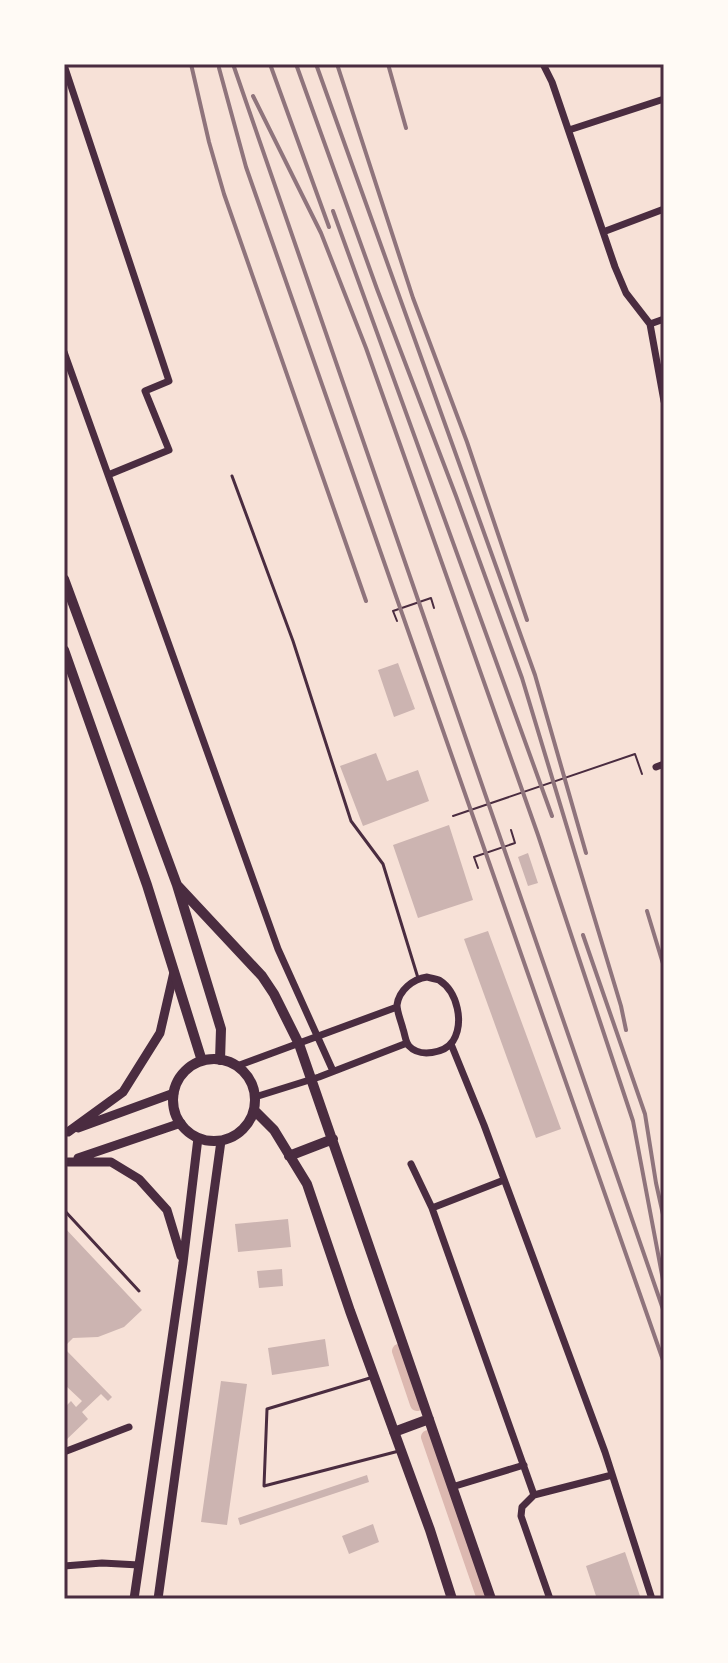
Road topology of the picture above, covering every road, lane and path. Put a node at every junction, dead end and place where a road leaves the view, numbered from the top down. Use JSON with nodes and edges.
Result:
{"nodes":[{"id":1,"x":543,"y":64,"type":"edge"},
{"id":2,"x":64,"y":65,"type":"edge"},
{"id":3,"x":664,"y":99,"type":"edge"},
{"id":4,"x":569,"y":130,"type":"junction"},
{"id":5,"x":664,"y":209,"type":"edge"},
{"id":6,"x":603,"y":232,"type":"junction"},
{"id":7,"x":664,"y":319,"type":"edge"},
{"id":8,"x":650,"y":324,"type":"junction"},
{"id":9,"x":64,"y":352,"type":"edge"},
{"id":10,"x":664,"y":401,"type":"edge"},
{"id":11,"x":108,"y":475,"type":"junction"},
{"id":12,"x":232,"y":476,"type":"dead end"},
{"id":13,"x":64,"y":579,"type":"edge"},
{"id":14,"x":434,"y":608,"type":"dead end"},
{"id":15,"x":397,"y":621,"type":"dead end"},
{"id":16,"x":64,"y":650,"type":"edge"},
{"id":17,"x":642,"y":774,"type":"dead end"},
{"id":18,"x":453,"y":816,"type":"dead end"},
{"id":19,"x":511,"y":830,"type":"dead end"},
{"id":20,"x":478,"y":868,"type":"dead end"},
{"id":21,"x":177,"y":885,"type":"junction"},
{"id":22,"x":174,"y":970,"type":"junction"},
{"id":23,"x":418,"y":978,"type":"junction"},
{"id":24,"x":397,"y":1007,"type":"junction"},
{"id":25,"x":316,"y":1037,"type":"junction"},
{"id":26,"x":407,"y":1043,"type":"junction"},
{"id":27,"x":299,"y":1044,"type":"junction"},
{"id":28,"x":451,"y":1044,"type":"junction"},
{"id":29,"x":220,"y":1060,"type":"junction"},
{"id":30,"x":202,"y":1061,"type":"junction"},
{"id":31,"x":237,"y":1066,"type":"junction"},
{"id":32,"x":333,"y":1071,"type":"junction"},
{"id":33,"x":312,"y":1079,"type":"junction"},
{"id":34,"x":174,"y":1093,"type":"junction"},
{"id":35,"x":255,"y":1097,"type":"junction"},
{"id":36,"x":254,"y":1110,"type":"junction"},
{"id":37,"x":181,"y":1123,"type":"junction"},
{"id":38,"x":66,"y":1132,"type":"edge"},
{"id":39,"x":198,"y":1138,"type":"junction"},
{"id":40,"x":333,"y":1139,"type":"junction"},
{"id":41,"x":221,"y":1141,"type":"junction"},
{"id":42,"x":289,"y":1156,"type":"junction"},
{"id":43,"x":66,"y":1163,"type":"edge"},
{"id":44,"x":411,"y":1164,"type":"dead end"},
{"id":45,"x":504,"y":1180,"type":"junction"},
{"id":46,"x":432,"y":1208,"type":"junction"},
{"id":47,"x":64,"y":1210,"type":"edge"},
{"id":48,"x":183,"y":1263,"type":"junction"},
{"id":49,"x":139,"y":1291,"type":"dead end"},
{"id":50,"x":374,"y":1377,"type":"junction"},
{"id":51,"x":429,"y":1419,"type":"junction"},
{"id":52,"x":129,"y":1427,"type":"dead end"},
{"id":53,"x":394,"y":1432,"type":"junction"},
{"id":54,"x":401,"y":1450,"type":"junction"},
{"id":55,"x":64,"y":1452,"type":"edge"},
{"id":56,"x":524,"y":1465,"type":"junction"},
{"id":57,"x":612,"y":1475,"type":"junction"},
{"id":58,"x":452,"y":1487,"type":"junction"},
{"id":59,"x":534,"y":1495,"type":"junction"},
{"id":60,"x":139,"y":1565,"type":"junction"},
{"id":61,"x":64,"y":1566,"type":"edge"},
{"id":62,"x":134,"y":1599,"type":"edge"},
{"id":63,"x":158,"y":1599,"type":"edge"},
{"id":64,"x":452,"y":1599,"type":"edge"},
{"id":65,"x":491,"y":1599,"type":"edge"},
{"id":66,"x":550,"y":1599,"type":"edge"},
{"id":67,"x":652,"y":1599,"type":"edge"}],
"edges":[{"from":1,"to":4,"type":"street"},
{"from":2,"to":11,"type":"street"},
{"from":3,"to":4,"type":"street"},
{"from":4,"to":6,"type":"street"},
{"from":5,"to":6,"type":"street"},
{"from":6,"to":8,"type":"street"},
{"from":7,"to":8,"type":"street"},
{"from":8,"to":10,"type":"street"},
{"from":9,"to":11,"type":"street"},
{"from":11,"to":25,"type":"street"},
{"from":12,"to":23,"type":"lane"},
{"from":13,"to":21,"type":"main road"},
{"from":14,"to":15,"type":"path"},
{"from":16,"to":22,"type":"main road"},
{"from":17,"to":18,"type":"path"},
{"from":19,"to":20,"type":"path"},
{"from":21,"to":27,"type":"main road"},
{"from":21,"to":29,"type":"main road"},
{"from":22,"to":30,"type":"main road"},
{"from":22,"to":38,"type":"main road"},
{"from":23,"to":24,"type":"street"},
{"from":23,"to":28,"type":"street"},
{"from":24,"to":25,"type":"street"},
{"from":24,"to":26,"type":"street"},
{"from":25,"to":27,"type":"street"},
{"from":25,"to":32,"type":"street"},
{"from":26,"to":28,"type":"street"},
{"from":26,"to":32,"type":"street"},
{"from":27,"to":31,"type":"street"},
{"from":27,"to":33,"type":"main road"},
{"from":28,"to":45,"type":"street"},
{"from":29,"to":30,"type":"main road"},
{"from":29,"to":31,"type":"main road"},
{"from":30,"to":34,"type":"main road"},
{"from":31,"to":35,"type":"main road"},
{"from":32,"to":33,"type":"street"},
{"from":33,"to":35,"type":"street"},
{"from":33,"to":40,"type":"main road"},
{"from":34,"to":37,"type":"main road"},
{"from":34,"to":38,"type":"main road"},
{"from":35,"to":36,"type":"main road"},
{"from":36,"to":41,"type":"main road"},
{"from":36,"to":42,"type":"main road"},
{"from":37,"to":39,"type":"main road"},
{"from":37,"to":43,"type":"main road"},
{"from":39,"to":41,"type":"main road"},
{"from":39,"to":48,"type":"main road"},
{"from":40,"to":42,"type":"main road"},
{"from":40,"to":51,"type":"main road"},
{"from":41,"to":63,"type":"main road"},
{"from":42,"to":50,"type":"main road"},
{"from":43,"to":48,"type":"main road"},
{"from":44,"to":46,"type":"street"},
{"from":45,"to":46,"type":"street"},
{"from":45,"to":57,"type":"street"},
{"from":46,"to":56,"type":"street"},
{"from":47,"to":49,"type":"lane"},
{"from":48,"to":60,"type":"main road"},
{"from":50,"to":53,"type":"main road"},
{"from":50,"to":54,"type":"lane"},
{"from":51,"to":53,"type":"main road"},
{"from":51,"to":58,"type":"main road"},
{"from":52,"to":55,"type":"street"},
{"from":53,"to":54,"type":"main road"},
{"from":54,"to":64,"type":"main road"},
{"from":56,"to":58,"type":"street"},
{"from":56,"to":59,"type":"street"},
{"from":57,"to":59,"type":"street"},
{"from":57,"to":67,"type":"street"},
{"from":58,"to":65,"type":"main road"},
{"from":59,"to":66,"type":"street"},
{"from":60,"to":61,"type":"street"},
{"from":60,"to":62,"type":"main road"}]}
